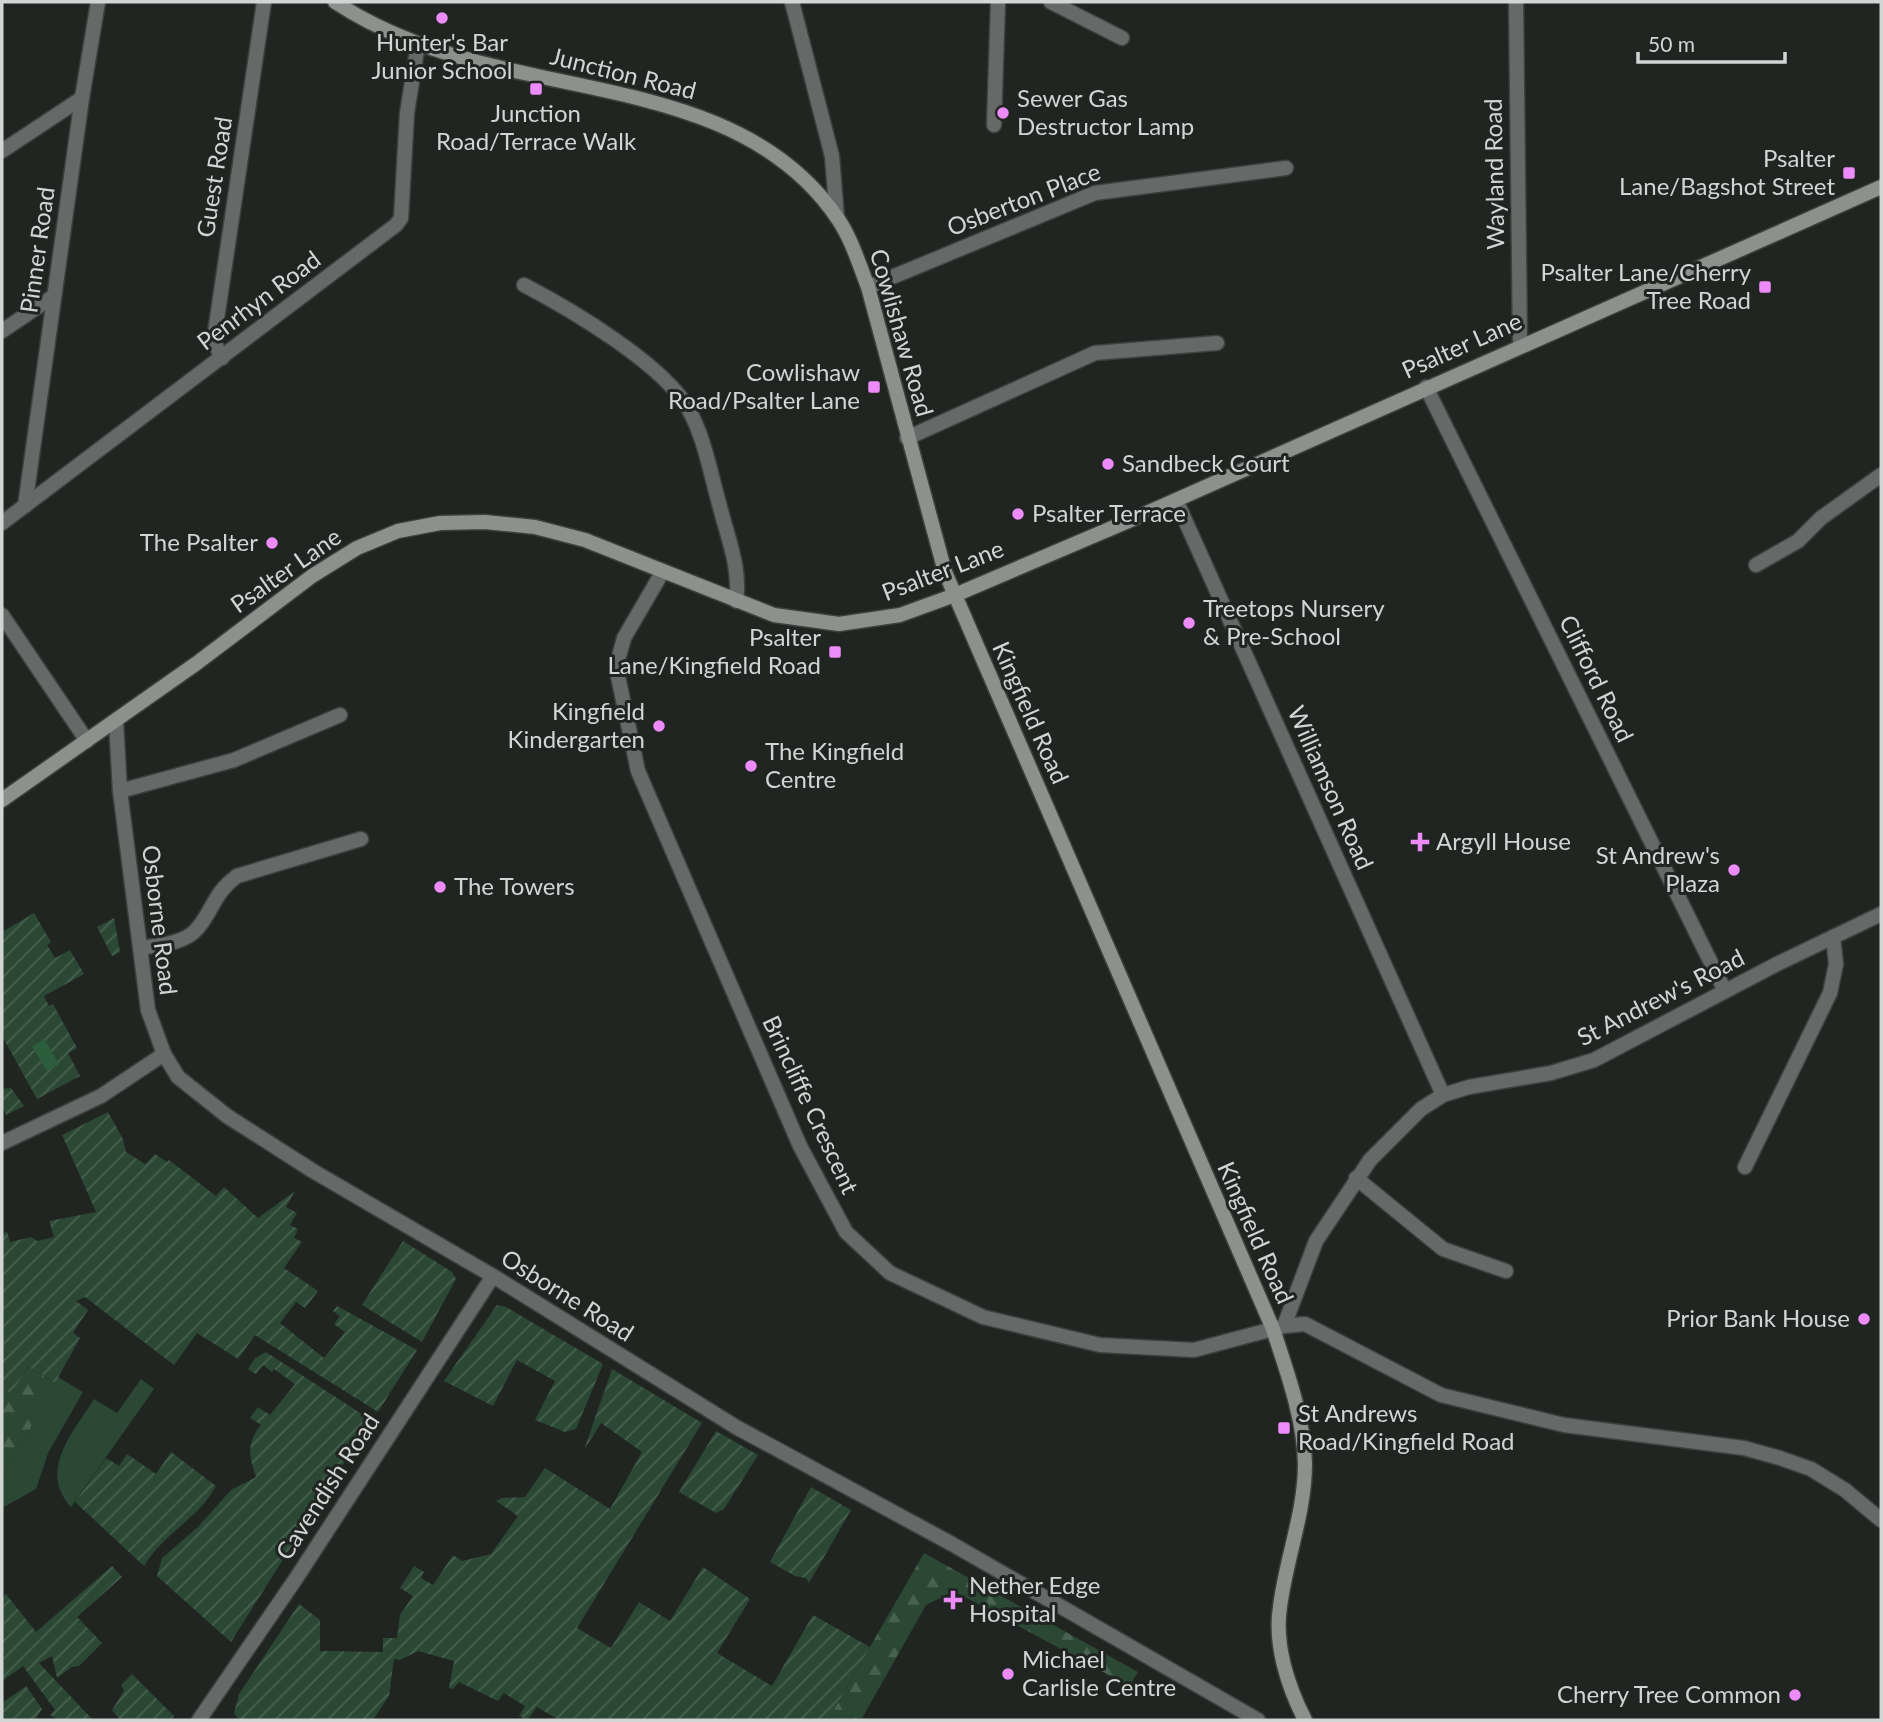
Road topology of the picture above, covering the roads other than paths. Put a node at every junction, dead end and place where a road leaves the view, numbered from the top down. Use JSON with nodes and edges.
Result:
{"nodes":[{"id":1,"x":98,"y":2,"type":"edge"},
{"id":2,"x":264,"y":2,"type":"edge"},
{"id":3,"x":335,"y":2,"type":"edge"},
{"id":4,"x":792,"y":2,"type":"edge"},
{"id":5,"x":998,"y":2,"type":"edge"},
{"id":6,"x":1051,"y":2,"type":"edge"},
{"id":7,"x":1516,"y":2,"type":"edge"},
{"id":8,"x":1122,"y":38,"type":"dead end"},
{"id":9,"x":418,"y":44,"type":"junction"},
{"id":10,"x":82,"y":98,"type":"junction"},
{"id":11,"x":994,"y":125,"type":"dead end"},
{"id":12,"x":2,"y":151,"type":"edge"},
{"id":13,"x":1286,"y":168,"type":"dead end"},
{"id":14,"x":1881,"y":187,"type":"edge"},
{"id":15,"x":837,"y":218,"type":"junction"},
{"id":16,"x":524,"y":285,"type":"dead end"},
{"id":17,"x":868,"y":287,"type":"junction"},
{"id":18,"x":54,"y":296,"type":"junction"},
{"id":19,"x":2,"y":331,"type":"edge"},
{"id":20,"x":1217,"y":343,"type":"dead end"},
{"id":21,"x":1520,"y":345,"type":"junction"},
{"id":22,"x":222,"y":358,"type":"junction"},
{"id":23,"x":1426,"y":387,"type":"junction"},
{"id":24,"x":907,"y":438,"type":"junction"},
{"id":25,"x":1881,"y":475,"type":"edge"},
{"id":26,"x":1176,"y":500,"type":"junction"},
{"id":27,"x":25,"y":506,"type":"junction"},
{"id":28,"x":2,"y":523,"type":"edge"},
{"id":29,"x":1756,"y":565,"type":"dead end"},
{"id":30,"x":663,"y":571,"type":"junction"},
{"id":31,"x":955,"y":595,"type":"junction"},
{"id":32,"x":736,"y":601,"type":"junction"},
{"id":33,"x":2,"y":615,"type":"edge"},
{"id":34,"x":340,"y":715,"type":"dead end"},
{"id":35,"x":116,"y":721,"type":"junction"},
{"id":36,"x":88,"y":741,"type":"junction"},
{"id":37,"x":120,"y":791,"type":"junction"},
{"id":38,"x":2,"y":800,"type":"edge"},
{"id":39,"x":361,"y":839,"type":"dead end"},
{"id":40,"x":1881,"y":914,"type":"edge"},
{"id":41,"x":1833,"y":937,"type":"junction"},
{"id":42,"x":140,"y":948,"type":"junction"},
{"id":43,"x":1725,"y":991,"type":"junction"},
{"id":44,"x":164,"y":1054,"type":"junction"},
{"id":45,"x":1443,"y":1095,"type":"junction"},
{"id":46,"x":2,"y":1143,"type":"edge"},
{"id":47,"x":1745,"y":1167,"type":"dead end"},
{"id":48,"x":1356,"y":1178,"type":"junction"},
{"id":49,"x":1506,"y":1271,"type":"dead end"},
{"id":50,"x":493,"y":1276,"type":"junction"},
{"id":51,"x":1279,"y":1327,"type":"junction"},
{"id":52,"x":1881,"y":1520,"type":"edge"},
{"id":53,"x":199,"y":1720,"type":"edge"},
{"id":54,"x":1258,"y":1720,"type":"edge"},
{"id":55,"x":1305,"y":1720,"type":"edge"}],
"edges":[{"from":1,"to":10,"type":"street","name":"Pinner Road"},
{"from":2,"to":22,"type":"street","name":"Guest Road"},
{"from":3,"to":9,"type":"street","name":"Junction Road"},
{"from":4,"to":15,"type":"street","name":"Cowlishaw Road"},
{"from":5,"to":11,"type":"street"},
{"from":6,"to":8,"type":"street"},
{"from":7,"to":21,"type":"street","name":"Wayland Road"},
{"from":9,"to":15,"type":"street","name":"Junction Road"},
{"from":9,"to":22,"type":"street","name":"Penrhyn Road"},
{"from":10,"to":12,"type":"street"},
{"from":10,"to":18,"type":"street","name":"Pinner Road"},
{"from":13,"to":17,"type":"street","name":"Osberton Place"},
{"from":14,"to":21,"type":"street","name":"Psalter Lane"},
{"from":15,"to":17,"type":"street","name":"Cowlishaw Road"},
{"from":16,"to":32,"type":"street"},
{"from":17,"to":24,"type":"street","name":"Cowlishaw Road"},
{"from":18,"to":19,"type":"street"},
{"from":18,"to":27,"type":"street","name":"Pinner Road"},
{"from":20,"to":24,"type":"street"},
{"from":21,"to":23,"type":"street","name":"Psalter Lane"},
{"from":22,"to":27,"type":"street","name":"Penrhyn Road"},
{"from":23,"to":26,"type":"street","name":"Psalter Lane"},
{"from":23,"to":43,"type":"street","name":"Clifford Road"},
{"from":24,"to":31,"type":"street","name":"Cowlishaw Road"},
{"from":25,"to":29,"type":"street"},
{"from":26,"to":31,"type":"street","name":"Psalter Lane"},
{"from":26,"to":45,"type":"street","name":"Williamson Road"},
{"from":27,"to":28,"type":"street","name":"Penrhyn Road"},
{"from":30,"to":32,"type":"street","name":"Psalter Lane"},
{"from":30,"to":35,"type":"street","name":"Psalter Lane"},
{"from":30,"to":51,"type":"street","name":"Brincliffe Crescent"},
{"from":31,"to":32,"type":"street","name":"Psalter Lane"},
{"from":31,"to":51,"type":"street","name":"Kingfield Road"},
{"from":33,"to":36,"type":"street"},
{"from":34,"to":37,"type":"street"},
{"from":35,"to":36,"type":"street","name":"Psalter Lane"},
{"from":35,"to":37,"type":"street","name":"Osborne Road"},
{"from":36,"to":38,"type":"street","name":"Psalter Lane"},
{"from":37,"to":42,"type":"street","name":"Osborne Road"},
{"from":39,"to":42,"type":"street"},
{"from":40,"to":41,"type":"street","name":"St Andrew's Road"},
{"from":41,"to":43,"type":"street","name":"St Andrew's Road"},
{"from":41,"to":47,"type":"street"},
{"from":42,"to":44,"type":"street","name":"Osborne Road"},
{"from":43,"to":45,"type":"street","name":"St Andrew's Road"},
{"from":44,"to":46,"type":"street"},
{"from":44,"to":50,"type":"street","name":"Osborne Road"},
{"from":45,"to":48,"type":"street","name":"St Andrew's Road"},
{"from":48,"to":49,"type":"street"},
{"from":48,"to":51,"type":"street","name":"St Andrew's Road"},
{"from":50,"to":53,"type":"street","name":"Cavendish Road"},
{"from":50,"to":54,"type":"street","name":"Osborne Road"},
{"from":51,"to":52,"type":"street","name":"Kingfield Road"},
{"from":51,"to":55,"type":"street"}]}
